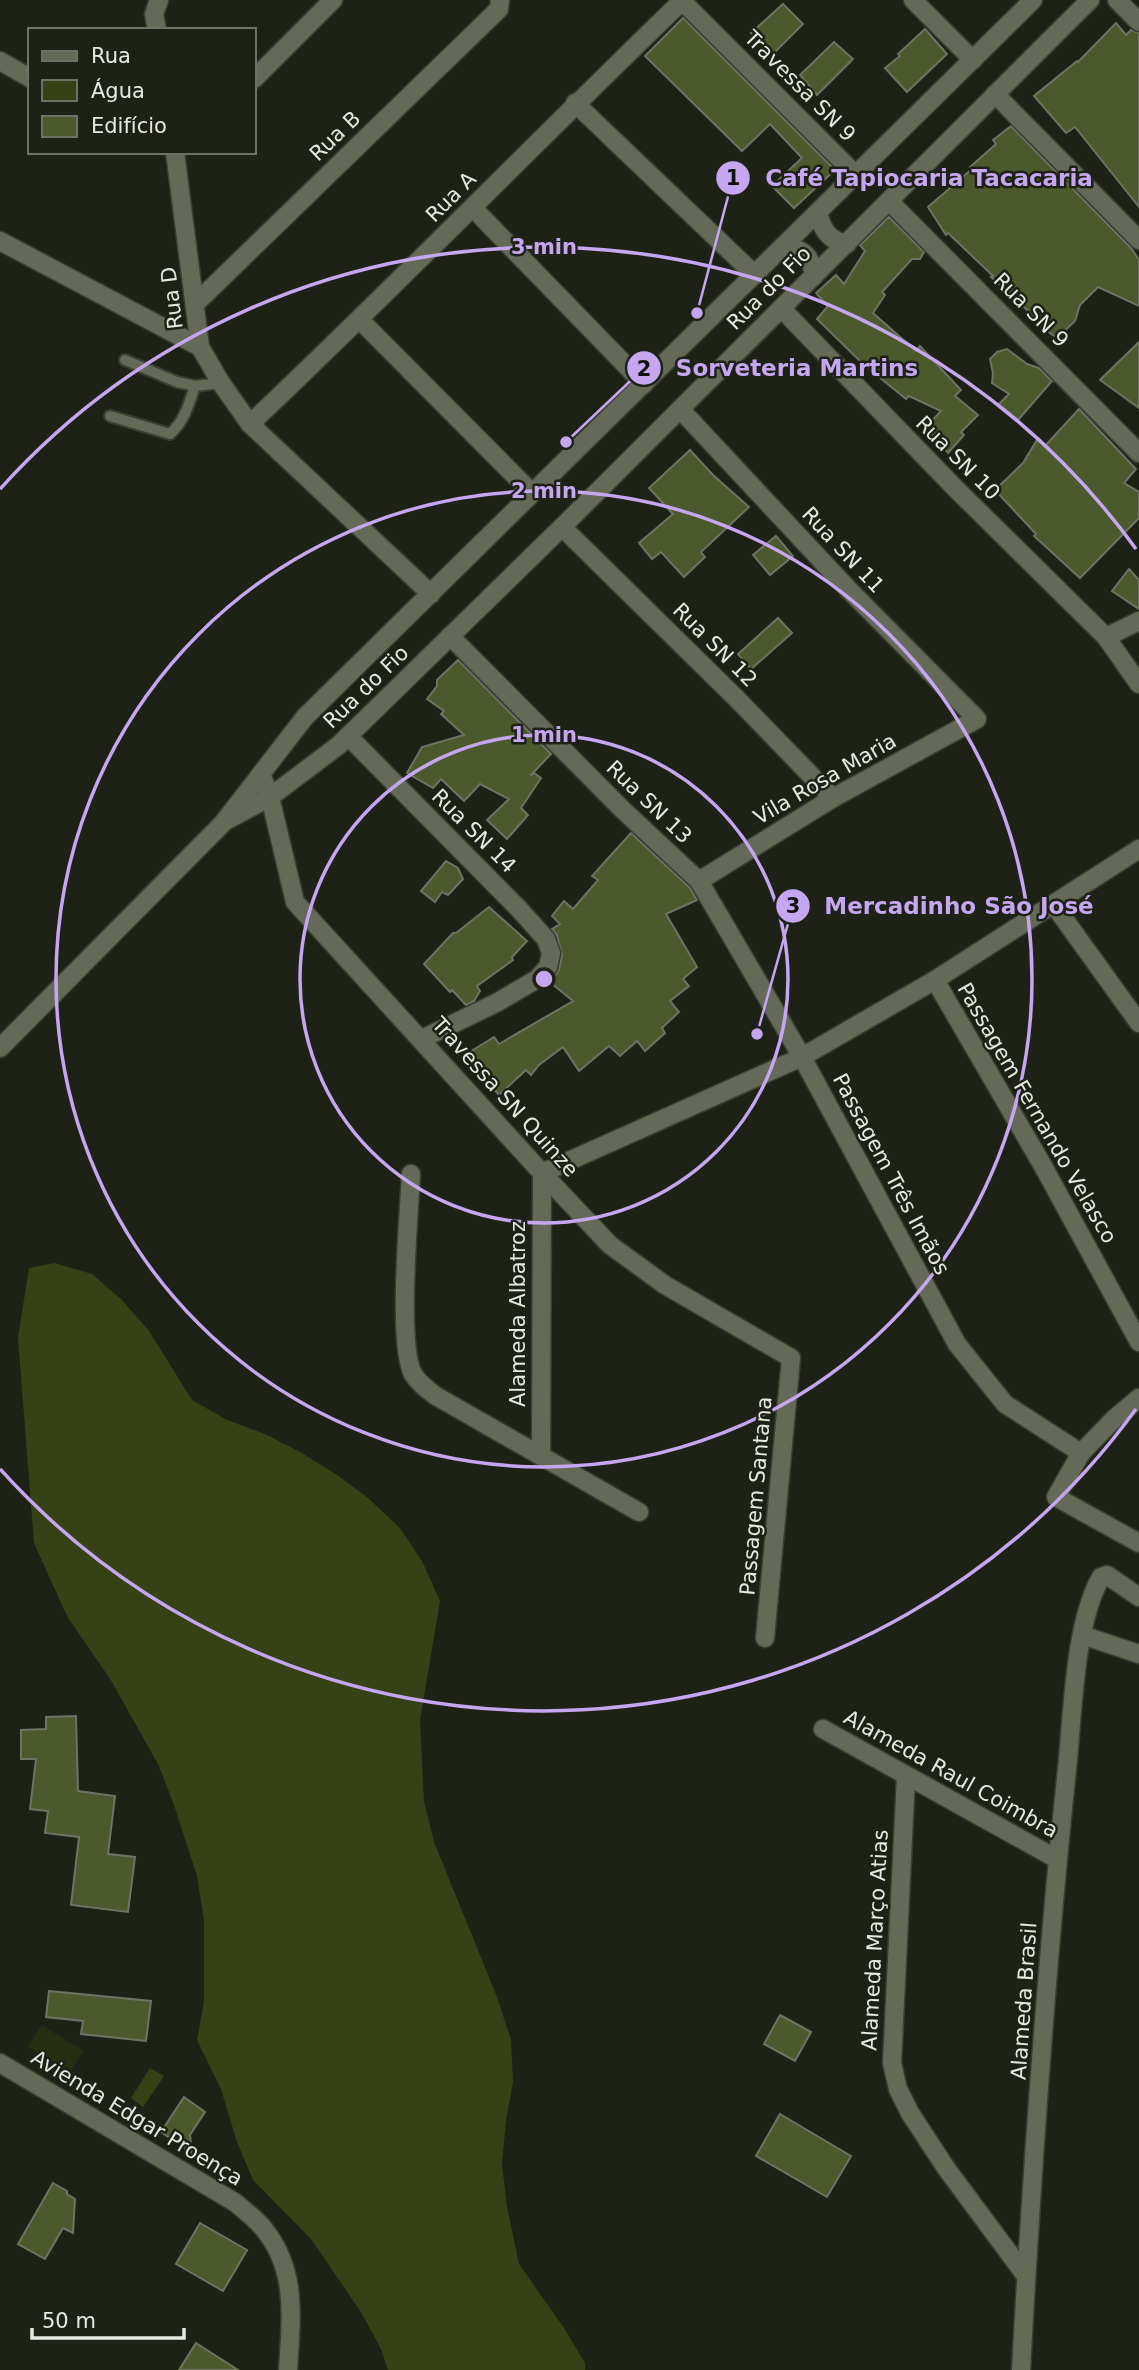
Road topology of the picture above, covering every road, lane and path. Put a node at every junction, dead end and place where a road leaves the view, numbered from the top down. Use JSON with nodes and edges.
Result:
{"nodes":[{"id":1,"x":159,"y":0,"type":"edge"},
{"id":2,"x":333,"y":0,"type":"edge"},
{"id":3,"x":500,"y":0,"type":"edge"},
{"id":4,"x":681,"y":0,"type":"edge"},
{"id":5,"x":912,"y":0,"type":"edge"},
{"id":6,"x":1033,"y":0,"type":"edge"},
{"id":7,"x":1090,"y":0,"type":"edge"},
{"id":8,"x":1117,"y":0,"type":"edge"},
{"id":9,"x":1139,"y":22,"type":"edge"},
{"id":10,"x":157,"y":28,"type":"edge"},
{"id":11,"x":973,"y":60,"type":"junction"},
{"id":12,"x":0,"y":61,"type":"edge"},
{"id":13,"x":28,"y":77,"type":"edge"},
{"id":14,"x":256,"y":77,"type":"edge"},
{"id":15,"x":995,"y":94,"type":"junction"},
{"id":16,"x":575,"y":103,"type":"junction"},
{"id":17,"x":175,"y":154,"type":"edge"},
{"id":18,"x":856,"y":175,"type":"junction"},
{"id":19,"x":889,"y":201,"type":"junction"},
{"id":20,"x":473,"y":208,"type":"junction"},
{"id":21,"x":818,"y":213,"type":"junction"},
{"id":22,"x":1139,"y":240,"type":"edge"},
{"id":23,"x":0,"y":241,"type":"edge"},
{"id":24,"x":786,"y":244,"type":"junction"},
{"id":25,"x":847,"y":244,"type":"junction"},
{"id":26,"x":755,"y":275,"type":"junction"},
{"id":27,"x":814,"y":276,"type":"junction"},
{"id":28,"x":196,"y":303,"type":"junction"},
{"id":29,"x":781,"y":308,"type":"junction"},
{"id":30,"x":360,"y":320,"type":"junction"},
{"id":31,"x":200,"y":347,"type":"junction"},
{"id":32,"x":125,"y":360,"type":"dead end"},
{"id":33,"x":221,"y":383,"type":"junction"},
{"id":34,"x":644,"y":384,"type":"junction"},
{"id":35,"x":195,"y":386,"type":"junction"},
{"id":36,"x":680,"y":409,"type":"junction"},
{"id":37,"x":110,"y":416,"type":"dead end"},
{"id":38,"x":250,"y":424,"type":"junction"},
{"id":39,"x":1139,"y":453,"type":"edge"},
{"id":40,"x":532,"y":494,"type":"junction"},
{"id":41,"x":562,"y":527,"type":"junction"},
{"id":42,"x":431,"y":594,"type":"junction"},
{"id":43,"x":1139,"y":621,"type":"edge"},
{"id":44,"x":450,"y":636,"type":"junction"},
{"id":45,"x":1106,"y":637,"type":"junction"},
{"id":46,"x":1139,"y":684,"type":"edge"},
{"id":47,"x":977,"y":719,"type":"joint"},
{"id":48,"x":348,"y":736,"type":"junction"},
{"id":49,"x":261,"y":774,"type":"junction"},
{"id":50,"x":270,"y":797,"type":"junction"},
{"id":51,"x":833,"y":798,"type":"junction"},
{"id":52,"x":223,"y":823,"type":"junction"},
{"id":53,"x":1139,"y":849,"type":"edge"},
{"id":54,"x":699,"y":881,"type":"junction"},
{"id":55,"x":1054,"y":905,"type":"junction"},
{"id":56,"x":935,"y":981,"type":"junction"},
{"id":57,"x":1139,"y":1023,"type":"edge"},
{"id":58,"x":422,"y":1039,"type":"junction"},
{"id":59,"x":0,"y":1048,"type":"edge"},
{"id":60,"x":802,"y":1057,"type":"junction"},
{"id":61,"x":542,"y":1173,"type":"junction"},
{"id":62,"x":411,"y":1174,"type":"dead end"},
{"id":63,"x":1139,"y":1342,"type":"edge"},
{"id":64,"x":791,"y":1358,"type":"joint"},
{"id":65,"x":1139,"y":1398,"type":"edge"},
{"id":66,"x":1081,"y":1453,"type":"junction"},
{"id":67,"x":541,"y":1456,"type":"junction"},
{"id":68,"x":639,"y":1512,"type":"dead end"},
{"id":69,"x":1139,"y":1543,"type":"edge"},
{"id":70,"x":1139,"y":1597,"type":"edge"},
{"id":71,"x":1082,"y":1635,"type":"junction"},
{"id":72,"x":765,"y":1639,"type":"dead end"},
{"id":73,"x":1139,"y":1654,"type":"edge"},
{"id":74,"x":823,"y":1729,"type":"dead end"},
{"id":75,"x":906,"y":1776,"type":"junction"},
{"id":76,"x":1057,"y":1859,"type":"junction"},
{"id":77,"x":0,"y":2063,"type":"edge"},
{"id":78,"x":1026,"y":2276,"type":"junction"},
{"id":79,"x":288,"y":2370,"type":"edge"},
{"id":80,"x":1021,"y":2370,"type":"edge"}],
"edges":[{"from":1,"to":10,"type":"street"},
{"from":2,"to":14,"type":"street"},
{"from":3,"to":28,"type":"street","name":"Rua B"},
{"from":4,"to":16,"type":"street","name":"Rua A"},
{"from":4,"to":18,"type":"street","name":"Travessa SN 9"},
{"from":5,"to":11,"type":"street"},
{"from":6,"to":11,"type":"street","name":"Rua do Fio"},
{"from":7,"to":15,"type":"street","name":"Rua do Fio"},
{"from":8,"to":9,"type":"street"},
{"from":11,"to":18,"type":"street","name":"Rua do Fio"},
{"from":12,"to":13,"type":"street"},
{"from":15,"to":19,"type":"street","name":"Rua do Fio"},
{"from":15,"to":22,"type":"street"},
{"from":16,"to":20,"type":"street","name":"Rua A"},
{"from":16,"to":26,"type":"street"},
{"from":17,"to":28,"type":"street","name":"Rua D"},
{"from":18,"to":21,"type":"street","name":"Rua do Fio"},
{"from":19,"to":25,"type":"street","name":"Rua do Fio"},
{"from":19,"to":39,"type":"street","name":"Rua SN 9"},
{"from":20,"to":30,"type":"street","name":"Rua A"},
{"from":20,"to":34,"type":"street"},
{"from":21,"to":24,"type":"street","name":"Rua do Fio"},
{"from":21,"to":25,"type":"street"},
{"from":23,"to":31,"type":"street"},
{"from":24,"to":26,"type":"street","name":"Rua do Fio"},
{"from":24,"to":27,"type":"street"},
{"from":25,"to":27,"type":"street","name":"Rua do Fio"},
{"from":26,"to":34,"type":"street","name":"Rua do Fio"},
{"from":27,"to":29,"type":"street","name":"Rua do Fio"},
{"from":28,"to":31,"type":"street","name":"Rua D"},
{"from":29,"to":36,"type":"street","name":"Rua do Fio"},
{"from":29,"to":45,"type":"street","name":"Rua SN 10"},
{"from":30,"to":38,"type":"street","name":"Rua A"},
{"from":30,"to":40,"type":"street"},
{"from":31,"to":33,"type":"street","name":"Rua D"},
{"from":32,"to":35,"type":"lane"},
{"from":33,"to":35,"type":"lane"},
{"from":33,"to":38,"type":"street","name":"Rua D"},
{"from":34,"to":40,"type":"street","name":"Rua do Fio"},
{"from":35,"to":37,"type":"lane"},
{"from":36,"to":41,"type":"street","name":"Rua do Fio"},
{"from":36,"to":47,"type":"street","name":"Rua SN 11"},
{"from":38,"to":42,"type":"street"},
{"from":40,"to":42,"type":"street","name":"Rua do Fio"},
{"from":41,"to":44,"type":"street","name":"Rua do Fio"},
{"from":41,"to":51,"type":"street","name":"Rua SN 12"},
{"from":42,"to":49,"type":"street","name":"Rua do Fio"},
{"from":43,"to":45,"type":"street"},
{"from":44,"to":48,"type":"street","name":"Rua do Fio"},
{"from":44,"to":54,"type":"street","name":"Rua SN 13"},
{"from":45,"to":46,"type":"street","name":"Rua SN 10"},
{"from":47,"to":51,"type":"street","name":"Vila Rosa Maria"},
{"from":48,"to":50,"type":"street","name":"Rua do Fio"},
{"from":48,"to":58,"type":"street","name":"Rua SN 14"},
{"from":49,"to":50,"type":"street","name":"Travessa SN Quinze"},
{"from":49,"to":52,"type":"street","name":"Rua do Fio"},
{"from":50,"to":52,"type":"street","name":"Rua do Fio"},
{"from":50,"to":58,"type":"street","name":"Travessa SN Quinze"},
{"from":51,"to":54,"type":"street","name":"Vila Rosa Maria"},
{"from":52,"to":59,"type":"street","name":"Rua do Fio"},
{"from":53,"to":55,"type":"street"},
{"from":54,"to":60,"type":"street","name":"Passagem Três Imãos"},
{"from":55,"to":56,"type":"street"},
{"from":55,"to":57,"type":"street"},
{"from":56,"to":60,"type":"street"},
{"from":56,"to":63,"type":"street","name":"Passagem Fernando Velasco"},
{"from":58,"to":61,"type":"street","name":"Travessa SN Quinze"},
{"from":60,"to":61,"type":"street"},
{"from":60,"to":66,"type":"street","name":"Passagem Três Imãos"},
{"from":61,"to":64,"type":"street","name":"Travessa SN Quinze"},
{"from":61,"to":67,"type":"street","name":"Alameda Albatroz"},
{"from":62,"to":67,"type":"street"},
{"from":64,"to":72,"type":"street","name":"Passagem Santana"},
{"from":65,"to":66,"type":"street"},
{"from":66,"to":69,"type":"street"},
{"from":67,"to":68,"type":"street"},
{"from":70,"to":71,"type":"street","name":"Alameda Brasil"},
{"from":71,"to":73,"type":"street"},
{"from":71,"to":76,"type":"street","name":"Alameda Brasil"},
{"from":74,"to":75,"type":"street","name":"Alameda Raul Coimbra"},
{"from":75,"to":76,"type":"street","name":"Alameda Raul Coimbra"},
{"from":75,"to":78,"type":"street","name":"Alameda Março Atias"},
{"from":76,"to":78,"type":"street","name":"Alameda Brasil"},
{"from":77,"to":79,"type":"street","name":"Avienda Edgar Proença"},
{"from":78,"to":80,"type":"street","name":"Alameda Brasil"}]}
